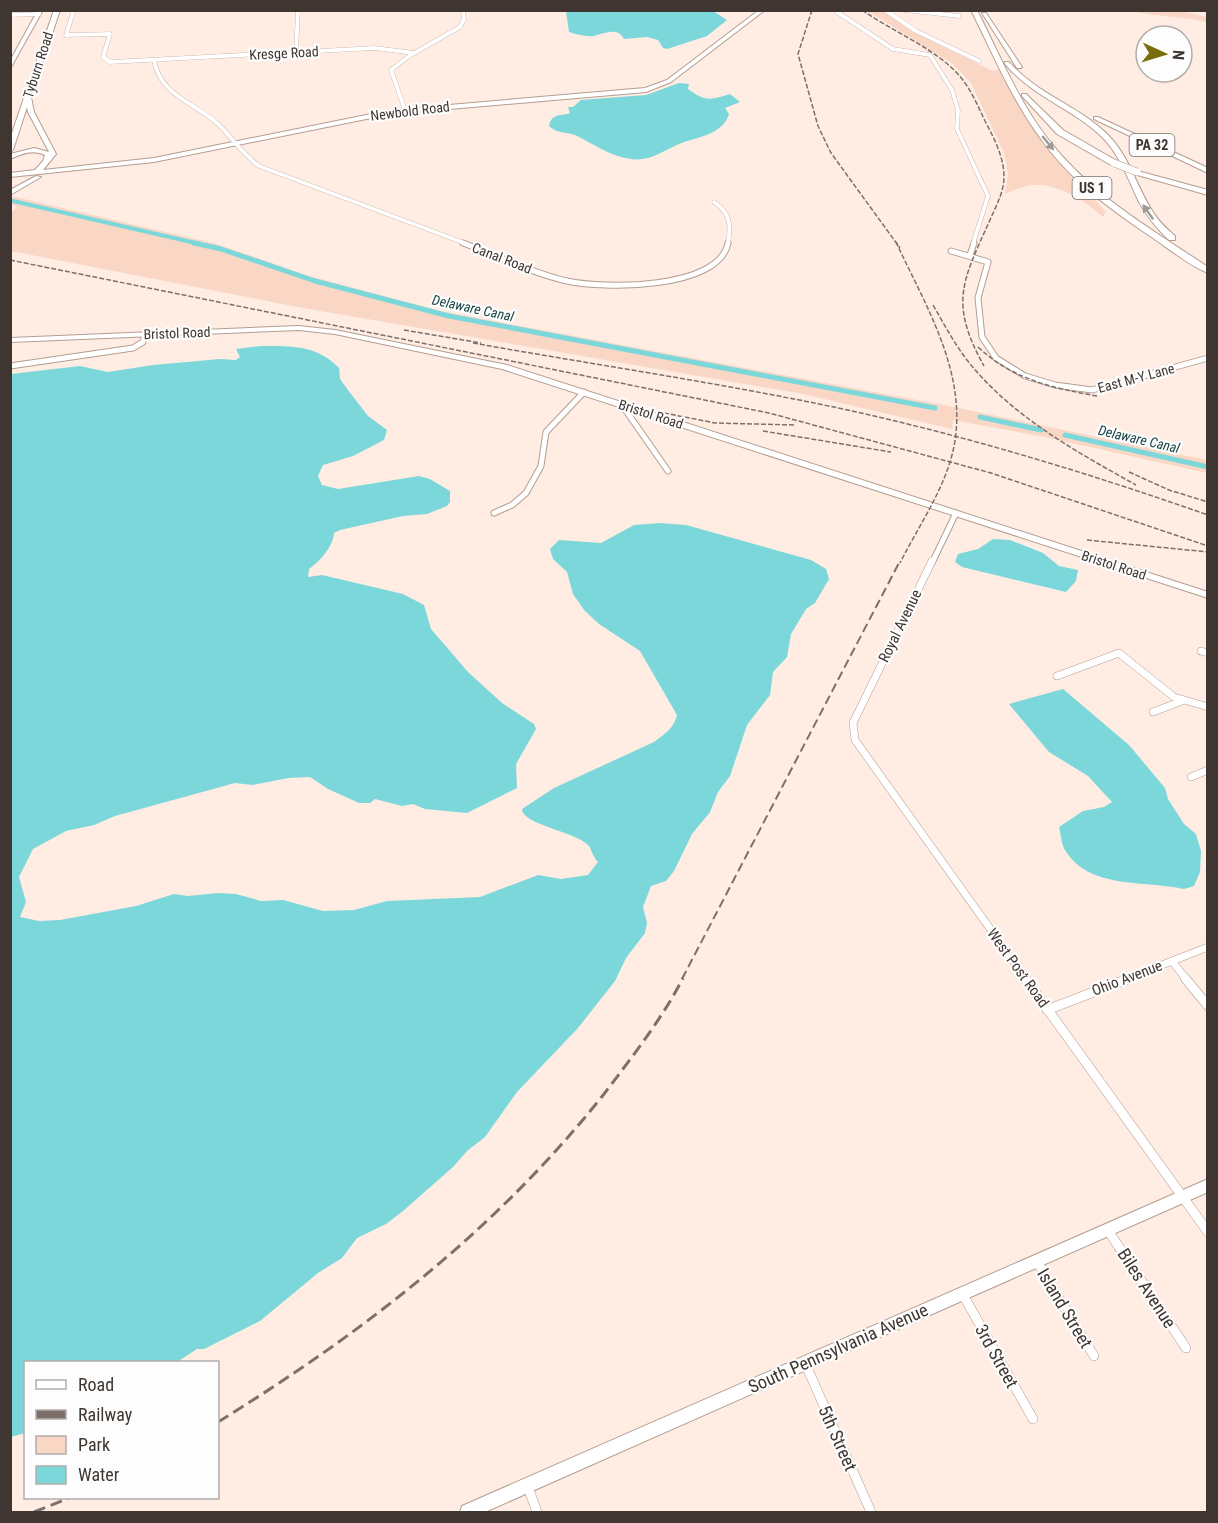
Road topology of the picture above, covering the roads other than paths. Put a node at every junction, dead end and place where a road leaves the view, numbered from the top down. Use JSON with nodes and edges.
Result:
{"nodes":[{"id":1,"x":57,"y":10,"type":"edge"},
{"id":2,"x":74,"y":10,"type":"edge"},
{"id":3,"x":298,"y":10,"type":"edge"},
{"id":4,"x":463,"y":10,"type":"edge"},
{"id":5,"x":772,"y":10,"type":"edge"},
{"id":6,"x":885,"y":10,"type":"edge"},
{"id":7,"x":904,"y":10,"type":"edge"},
{"id":8,"x":763,"y":11,"type":"edge"},
{"id":9,"x":979,"y":11,"type":"edge"},
{"id":10,"x":40,"y":12,"type":"edge"},
{"id":11,"x":837,"y":12,"type":"edge"},
{"id":12,"x":10,"y":15,"type":"edge"},
{"id":13,"x":959,"y":16,"type":"dead end"},
{"id":14,"x":296,"y":52,"type":"junction"},
{"id":15,"x":414,"y":53,"type":"junction"},
{"id":16,"x":154,"y":60,"type":"junction"},
{"id":17,"x":979,"y":62,"type":"dead end"},
{"id":18,"x":10,"y":67,"type":"edge"},
{"id":19,"x":1008,"y":75,"type":"junction"},
{"id":20,"x":1041,"y":87,"type":"junction"},
{"id":21,"x":29,"y":96,"type":"junction"},
{"id":22,"x":405,"y":110,"type":"junction"},
{"id":23,"x":1030,"y":117,"type":"junction"},
{"id":24,"x":1096,"y":118,"type":"joint"},
{"id":25,"x":20,"y":120,"type":"junction"},
{"id":26,"x":10,"y":139,"type":"edge"},
{"id":27,"x":234,"y":144,"type":"junction"},
{"id":28,"x":10,"y":150,"type":"edge"},
{"id":29,"x":52,"y":154,"type":"junction"},
{"id":30,"x":10,"y":158,"type":"edge"},
{"id":31,"x":1118,"y":162,"type":"junction"},
{"id":32,"x":78,"y":170,"type":"junction"},
{"id":33,"x":1208,"y":171,"type":"edge"},
{"id":34,"x":56,"y":172,"type":"junction"},
{"id":35,"x":21,"y":173,"type":"junction"},
{"id":36,"x":36,"y":173,"type":"junction"},
{"id":37,"x":10,"y":175,"type":"edge"},
{"id":38,"x":10,"y":193,"type":"edge"},
{"id":39,"x":1208,"y":193,"type":"edge"},
{"id":40,"x":714,"y":202,"type":"dead end"},
{"id":41,"x":951,"y":251,"type":"dead end"},
{"id":42,"x":970,"y":255,"type":"junction"},
{"id":43,"x":1208,"y":263,"type":"edge"},
{"id":44,"x":1208,"y":271,"type":"edge"},
{"id":45,"x":145,"y":334,"type":"junction"},
{"id":46,"x":100,"y":336,"type":"junction"},
{"id":47,"x":10,"y":339,"type":"edge"},
{"id":48,"x":10,"y":346,"type":"edge"},
{"id":49,"x":1208,"y":358,"type":"edge"},
{"id":50,"x":10,"y":366,"type":"edge"},
{"id":51,"x":584,"y":392,"type":"junction"},
{"id":52,"x":622,"y":405,"type":"junction"},
{"id":53,"x":668,"y":471,"type":"dead end"},
{"id":54,"x":494,"y":513,"type":"dead end"},
{"id":55,"x":956,"y":513,"type":"junction"},
{"id":56,"x":1208,"y":595,"type":"edge"},
{"id":57,"x":1057,"y":676,"type":"dead end"},
{"id":58,"x":1182,"y":701,"type":"junction"},
{"id":59,"x":1208,"y":707,"type":"edge"},
{"id":60,"x":1153,"y":712,"type":"dead end"},
{"id":61,"x":855,"y":740,"type":"joint"},
{"id":62,"x":1208,"y":770,"type":"edge"},
{"id":63,"x":1191,"y":777,"type":"dead end"},
{"id":64,"x":1208,"y":947,"type":"edge"},
{"id":65,"x":1172,"y":961,"type":"junction"},
{"id":66,"x":1208,"y":1006,"type":"edge"},
{"id":67,"x":1047,"y":1010,"type":"junction"},
{"id":68,"x":1208,"y":1185,"type":"edge"},
{"id":69,"x":1182,"y":1196,"type":"junction"},
{"id":70,"x":1107,"y":1229,"type":"junction"},
{"id":71,"x":1208,"y":1232,"type":"edge"},
{"id":72,"x":1036,"y":1260,"type":"junction"},
{"id":73,"x":962,"y":1293,"type":"junction"},
{"id":74,"x":1186,"y":1348,"type":"dead end"},
{"id":75,"x":1094,"y":1356,"type":"dead end"},
{"id":76,"x":805,"y":1363,"type":"junction"},
{"id":77,"x":1033,"y":1419,"type":"dead end"},
{"id":78,"x":528,"y":1487,"type":"junction"},
{"id":79,"x":468,"y":1512,"type":"edge"},
{"id":80,"x":537,"y":1512,"type":"edge"},
{"id":81,"x":871,"y":1512,"type":"edge"}],
"edges":[{"from":1,"to":21,"type":"main road","name":"Tyburn Road"},
{"from":2,"to":16,"type":"street","name":"Kresge Road"},
{"from":3,"to":14,"type":"street"},
{"from":4,"to":15,"type":"street"},
{"from":5,"to":8,"type":"main road"},
{"from":6,"to":17,"type":"street"},
{"from":7,"to":13,"type":"street"},
{"from":8,"to":22,"type":"main road","name":"Newbold Road"},
{"from":9,"to":19,"type":"highway","number":"US 1"},
{"from":9,"to":20,"type":"highway"},
{"from":9,"to":23,"type":"highway"},
{"from":9,"to":31,"type":"highway","number":"US 1"},
{"from":10,"to":12,"type":"street"},
{"from":10,"to":18,"type":"main road"},
{"from":11,"to":42,"type":"street"},
{"from":14,"to":15,"type":"street","name":"Kresge Road"},
{"from":14,"to":16,"type":"street","name":"Kresge Road"},
{"from":15,"to":22,"type":"street"},
{"from":16,"to":27,"type":"street","name":"Canal Road"},
{"from":19,"to":23,"type":"highway","number":"US 1"},
{"from":19,"to":31,"type":"highway"},
{"from":20,"to":24,"type":"highway"},
{"from":20,"to":31,"type":"highway"},
{"from":21,"to":25,"type":"main road","name":"Tyburn Road"},
{"from":21,"to":29,"type":"main road"},
{"from":22,"to":27,"type":"main road","name":"Newbold Road"},
{"from":23,"to":44,"type":"highway","number":"US 1","one_way":true},
{"from":24,"to":33,"type":"main road","number":"PA 32"},
{"from":25,"to":26,"type":"main road","name":"Tyburn Road"},
{"from":25,"to":28,"type":"main road","name":"Tyburn Road"},
{"from":27,"to":32,"type":"main road","name":"Newbold Road"},
{"from":27,"to":40,"type":"street","name":"Canal Road"},
{"from":29,"to":32,"type":"main road"},
{"from":29,"to":36,"type":"main road"},
{"from":30,"to":35,"type":"main road"},
{"from":31,"to":39,"type":"highway","bridge":true},
{"from":43,"to":31,"type":"highway","number":"US 1","one_way":true},
{"from":32,"to":34,"type":"main road","name":"Newbold Road"},
{"from":34,"to":36,"type":"main road","name":"Newbold Road"},
{"from":34,"to":38,"type":"main road"},
{"from":35,"to":36,"type":"main road","name":"Newbold Road"},
{"from":35,"to":37,"type":"main road","name":"Newbold Road"},
{"from":36,"to":37,"type":"main road","name":"Newbold Road"},
{"from":41,"to":42,"type":"street"},
{"from":42,"to":49,"type":"street","name":"East M-Y Lane"},
{"from":45,"to":46,"type":"main road","name":"Bristol Road"},
{"from":45,"to":50,"type":"street"},
{"from":45,"to":51,"type":"main road","name":"Bristol Road"},
{"from":46,"to":47,"type":"main road","name":"Bristol Road"},
{"from":46,"to":48,"type":"main road"},
{"from":51,"to":52,"type":"main road","name":"Bristol Road"},
{"from":51,"to":54,"type":"street"},
{"from":52,"to":53,"type":"street"},
{"from":52,"to":55,"type":"main road","name":"Bristol Road"},
{"from":55,"to":56,"type":"main road","name":"Bristol Road"},
{"from":55,"to":61,"type":"street","name":"Royal Avenue"},
{"from":57,"to":58,"type":"street"},
{"from":58,"to":59,"type":"street"},
{"from":58,"to":60,"type":"street"},
{"from":61,"to":67,"type":"street","name":"West Post Road"},
{"from":62,"to":63,"type":"street"},
{"from":64,"to":65,"type":"street","name":"Ohio Avenue"},
{"from":65,"to":66,"type":"street"},
{"from":65,"to":67,"type":"street","name":"Ohio Avenue"},
{"from":67,"to":69,"type":"street","name":"West Post Road"},
{"from":68,"to":69,"type":"main road","name":"South Pennsylvania Avenue"},
{"from":69,"to":70,"type":"main road","name":"South Pennsylvania Avenue"},
{"from":69,"to":71,"type":"street","name":"West Post Road"},
{"from":70,"to":72,"type":"main road","name":"South Pennsylvania Avenue"},
{"from":70,"to":74,"type":"street","name":"Biles Avenue"},
{"from":72,"to":73,"type":"main road","name":"South Pennsylvania Avenue"},
{"from":72,"to":75,"type":"street","name":"Island Street"},
{"from":73,"to":76,"type":"main road","name":"South Pennsylvania Avenue"},
{"from":73,"to":77,"type":"street","name":"3rd Street"},
{"from":76,"to":78,"type":"main road","name":"South Pennsylvania Avenue"},
{"from":76,"to":81,"type":"street","name":"5th Street"},
{"from":78,"to":79,"type":"main road","name":"South Pennsylvania Avenue"},
{"from":78,"to":80,"type":"street"}]}
